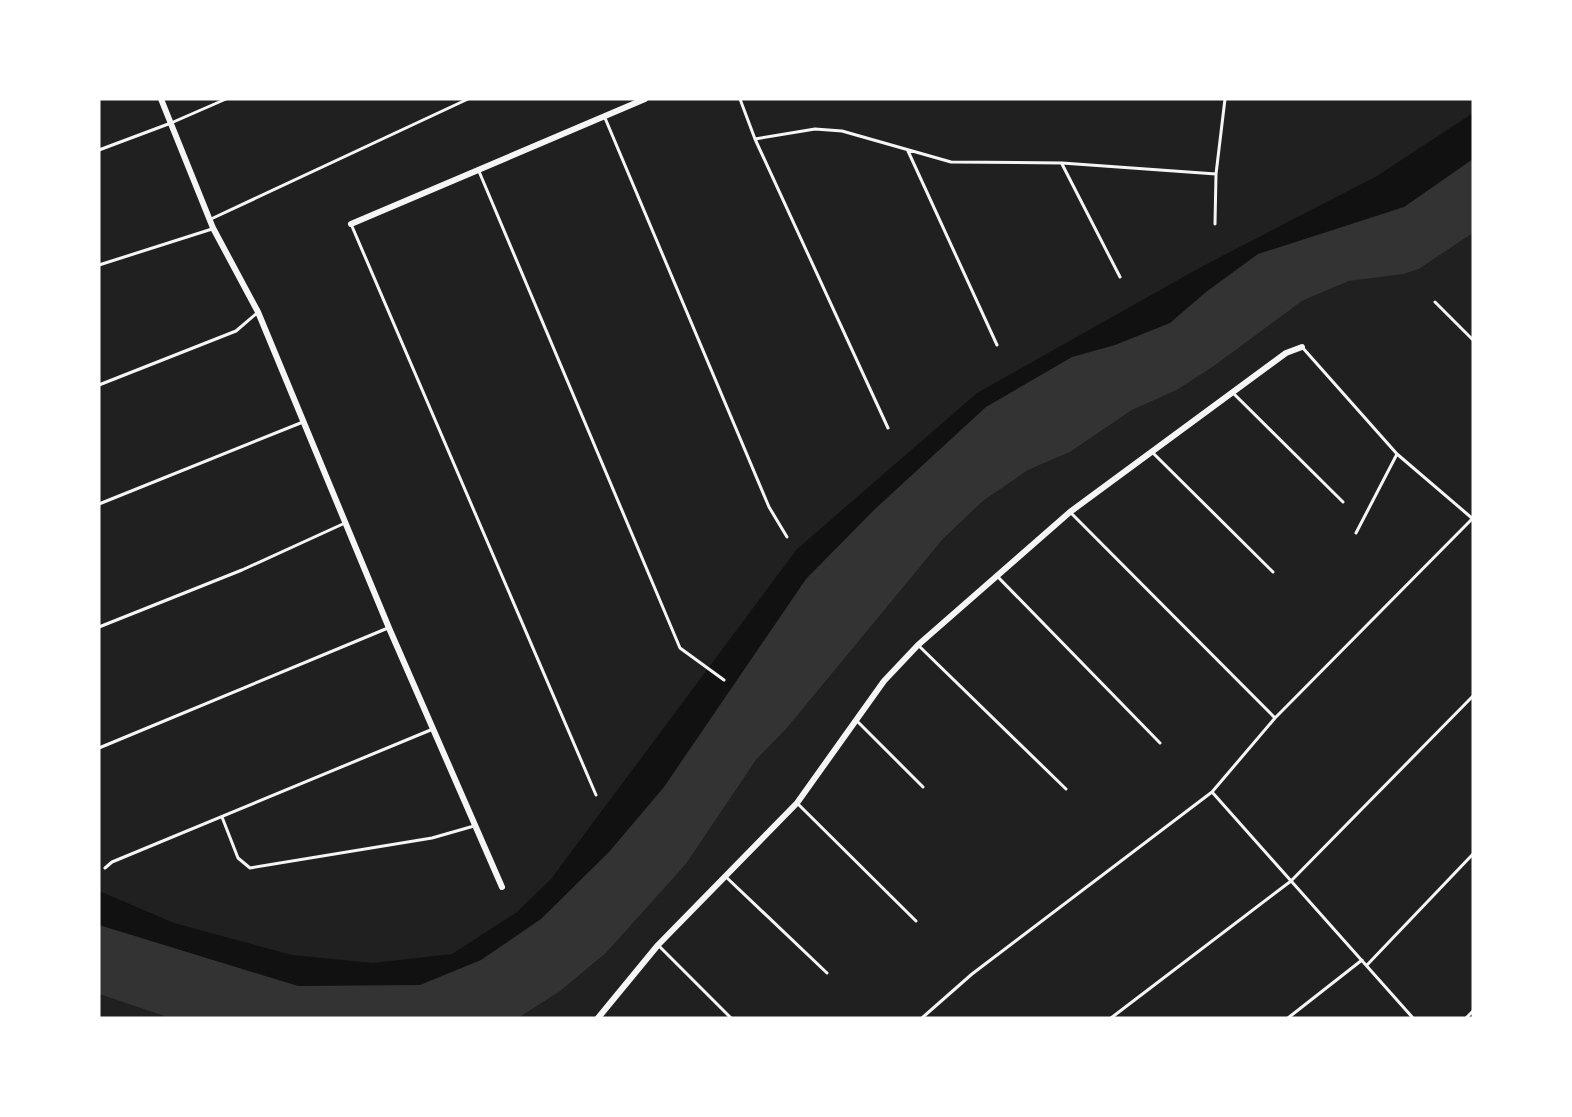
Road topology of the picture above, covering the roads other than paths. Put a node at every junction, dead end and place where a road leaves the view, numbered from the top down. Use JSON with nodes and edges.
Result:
{"nodes":[{"id":1,"x":161,"y":99,"type":"edge"},
{"id":2,"x":226,"y":99,"type":"edge"},
{"id":3,"x":468,"y":99,"type":"edge"},
{"id":4,"x":645,"y":99,"type":"edge"},
{"id":5,"x":740,"y":99,"type":"edge"},
{"id":6,"x":1225,"y":99,"type":"edge"},
{"id":7,"x":604,"y":116,"type":"junction"},
{"id":8,"x":171,"y":123,"type":"junction"},
{"id":9,"x":755,"y":139,"type":"junction"},
{"id":10,"x":99,"y":150,"type":"edge"},
{"id":11,"x":908,"y":151,"type":"junction"},
{"id":12,"x":1062,"y":163,"type":"junction"},
{"id":13,"x":478,"y":169,"type":"junction"},
{"id":14,"x":1216,"y":174,"type":"junction"},
{"id":15,"x":211,"y":219,"type":"junction"},
{"id":16,"x":351,"y":224,"type":"joint"},
{"id":17,"x":1215,"y":224,"type":"dead end"},
{"id":18,"x":213,"y":228,"type":"junction"},
{"id":19,"x":99,"y":265,"type":"edge"},
{"id":20,"x":1120,"y":277,"type":"dead end"},
{"id":21,"x":1435,"y":302,"type":"dead end"},
{"id":22,"x":258,"y":312,"type":"junction"},
{"id":23,"x":1473,"y":340,"type":"edge"},
{"id":24,"x":997,"y":345,"type":"dead end"},
{"id":25,"x":1302,"y":347,"type":"joint"},
{"id":26,"x":99,"y":385,"type":"edge"},
{"id":27,"x":1233,"y":392,"type":"junction"},
{"id":28,"x":304,"y":422,"type":"junction"},
{"id":29,"x":888,"y":428,"type":"dead end"},
{"id":30,"x":1151,"y":452,"type":"junction"},
{"id":31,"x":1397,"y":454,"type":"junction"},
{"id":32,"x":1342,"y":502,"type":"dead end"},
{"id":33,"x":99,"y":504,"type":"edge"},
{"id":34,"x":1070,"y":512,"type":"junction"},
{"id":35,"x":1473,"y":518,"type":"edge"},
{"id":36,"x":345,"y":523,"type":"junction"},
{"id":37,"x":1356,"y":533,"type":"dead end"},
{"id":38,"x":787,"y":537,"type":"dead end"},
{"id":39,"x":1273,"y":572,"type":"dead end"},
{"id":40,"x":996,"y":575,"type":"junction"},
{"id":41,"x":99,"y":627,"type":"edge"},
{"id":42,"x":389,"y":628,"type":"junction"},
{"id":43,"x":918,"y":645,"type":"junction"},
{"id":44,"x":724,"y":680,"type":"dead end"},
{"id":45,"x":1473,"y":696,"type":"edge"},
{"id":46,"x":1275,"y":718,"type":"junction"},
{"id":47,"x":855,"y":720,"type":"junction"},
{"id":48,"x":433,"y":729,"type":"junction"},
{"id":49,"x":1160,"y":743,"type":"dead end"},
{"id":50,"x":99,"y":748,"type":"edge"},
{"id":51,"x":923,"y":788,"type":"dead end"},
{"id":52,"x":1066,"y":789,"type":"dead end"},
{"id":53,"x":1212,"y":792,"type":"junction"},
{"id":54,"x":596,"y":795,"type":"dead end"},
{"id":55,"x":796,"y":803,"type":"junction"},
{"id":56,"x":222,"y":817,"type":"junction"},
{"id":57,"x":474,"y":826,"type":"junction"},
{"id":58,"x":1473,"y":854,"type":"edge"},
{"id":59,"x":105,"y":868,"type":"dead end"},
{"id":60,"x":724,"y":874,"type":"junction"},
{"id":61,"x":1291,"y":881,"type":"junction"},
{"id":62,"x":502,"y":887,"type":"dead end"},
{"id":63,"x":916,"y":921,"type":"dead end"},
{"id":64,"x":658,"y":945,"type":"junction"},
{"id":65,"x":1362,"y":960,"type":"junction"},
{"id":66,"x":1367,"y":965,"type":"junction"},
{"id":67,"x":827,"y":973,"type":"dead end"},
{"id":68,"x":1473,"y":1011,"type":"edge"},
{"id":69,"x":598,"y":1018,"type":"edge"},
{"id":70,"x":731,"y":1018,"type":"edge"},
{"id":71,"x":921,"y":1018,"type":"edge"},
{"id":72,"x":1111,"y":1018,"type":"edge"},
{"id":73,"x":1288,"y":1018,"type":"edge"},
{"id":74,"x":1413,"y":1018,"type":"edge"},
{"id":75,"x":1466,"y":1018,"type":"edge"}],
"edges":[{"from":1,"to":8,"type":"street"},
{"from":2,"to":8,"type":"lane"},
{"from":3,"to":15,"type":"lane"},
{"from":4,"to":7,"type":"street"},
{"from":5,"to":9,"type":"lane"},
{"from":6,"to":14,"type":"lane"},
{"from":7,"to":13,"type":"street"},
{"from":7,"to":38,"type":"lane"},
{"from":8,"to":10,"type":"lane"},
{"from":8,"to":15,"type":"street"},
{"from":9,"to":11,"type":"lane"},
{"from":9,"to":29,"type":"lane"},
{"from":11,"to":12,"type":"lane"},
{"from":11,"to":24,"type":"lane"},
{"from":12,"to":14,"type":"lane"},
{"from":12,"to":20,"type":"lane"},
{"from":13,"to":16,"type":"street"},
{"from":13,"to":44,"type":"lane"},
{"from":14,"to":17,"type":"lane"},
{"from":15,"to":18,"type":"street"},
{"from":16,"to":54,"type":"lane"},
{"from":18,"to":19,"type":"lane"},
{"from":18,"to":22,"type":"street"},
{"from":21,"to":23,"type":"lane"},
{"from":22,"to":26,"type":"lane"},
{"from":22,"to":28,"type":"street"},
{"from":25,"to":27,"type":"street"},
{"from":25,"to":31,"type":"lane"},
{"from":27,"to":30,"type":"street"},
{"from":27,"to":32,"type":"lane"},
{"from":28,"to":33,"type":"lane"},
{"from":28,"to":36,"type":"street"},
{"from":30,"to":34,"type":"street"},
{"from":30,"to":39,"type":"lane"},
{"from":31,"to":35,"type":"lane"},
{"from":31,"to":37,"type":"lane"},
{"from":34,"to":40,"type":"street"},
{"from":34,"to":46,"type":"lane"},
{"from":35,"to":46,"type":"lane"},
{"from":36,"to":41,"type":"lane"},
{"from":36,"to":42,"type":"street"},
{"from":40,"to":43,"type":"street"},
{"from":40,"to":49,"type":"lane"},
{"from":42,"to":48,"type":"street"},
{"from":42,"to":50,"type":"lane"},
{"from":43,"to":47,"type":"street"},
{"from":43,"to":52,"type":"lane"},
{"from":45,"to":61,"type":"lane"},
{"from":46,"to":53,"type":"lane"},
{"from":47,"to":51,"type":"lane"},
{"from":47,"to":55,"type":"street"},
{"from":48,"to":56,"type":"lane"},
{"from":48,"to":57,"type":"street"},
{"from":53,"to":61,"type":"lane"},
{"from":53,"to":71,"type":"lane"},
{"from":55,"to":60,"type":"street"},
{"from":55,"to":63,"type":"lane"},
{"from":56,"to":57,"type":"lane"},
{"from":56,"to":59,"type":"lane"},
{"from":57,"to":62,"type":"street"},
{"from":58,"to":66,"type":"lane"},
{"from":60,"to":64,"type":"street"},
{"from":60,"to":67,"type":"lane"},
{"from":61,"to":65,"type":"lane"},
{"from":61,"to":72,"type":"lane"},
{"from":64,"to":69,"type":"street"},
{"from":64,"to":70,"type":"lane"},
{"from":65,"to":66,"type":"lane"},
{"from":65,"to":73,"type":"lane"},
{"from":66,"to":74,"type":"lane"},
{"from":68,"to":75,"type":"lane"}]}
